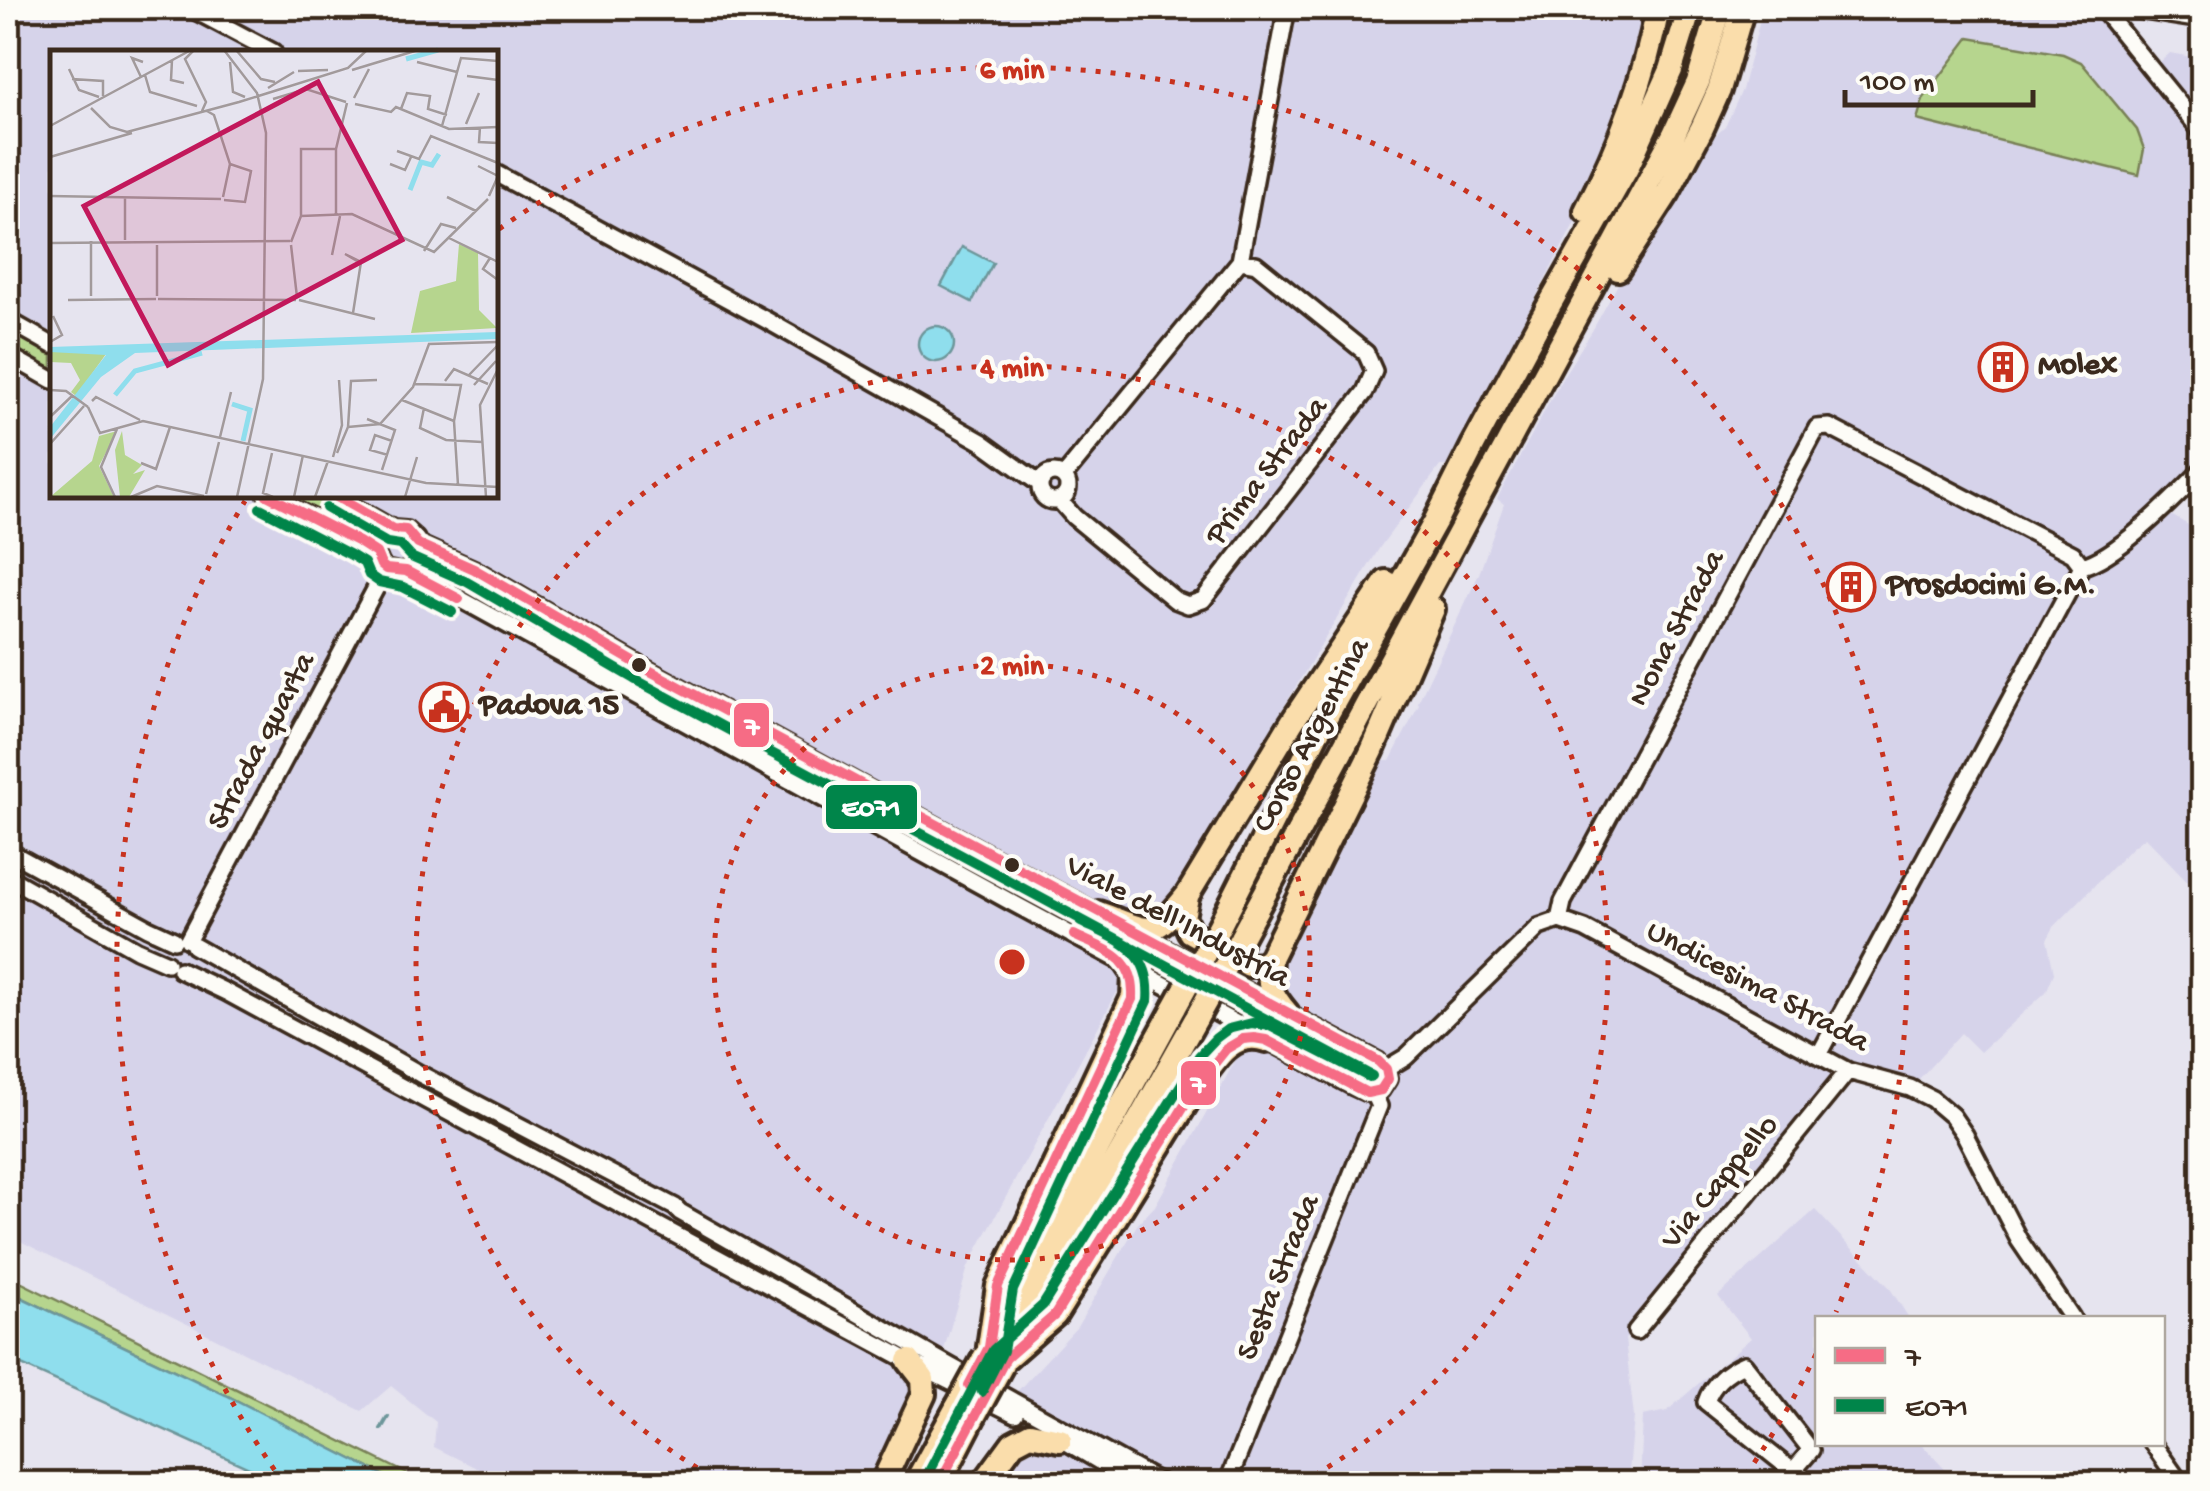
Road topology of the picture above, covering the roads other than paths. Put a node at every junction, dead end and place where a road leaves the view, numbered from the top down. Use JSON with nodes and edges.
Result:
{"nodes":[{"id":1,"x":190,"y":8,"type":"edge"},
{"id":2,"x":1287,"y":8,"type":"edge"},
{"id":3,"x":1658,"y":8,"type":"edge"},
{"id":4,"x":1690,"y":8,"type":"edge"},
{"id":5,"x":1720,"y":8,"type":"edge"},
{"id":6,"x":1743,"y":8,"type":"edge"},
{"id":7,"x":2111,"y":8,"type":"edge"},
{"id":8,"x":2202,"y":20,"type":"edge"},
{"id":9,"x":269,"y":50,"type":"edge"},
{"id":10,"x":2202,"y":132,"type":"edge"},
{"id":11,"x":498,"y":175,"type":"edge"},
{"id":12,"x":1240,"y":260,"type":"junction"},
{"id":13,"x":8,"y":320,"type":"edge"},
{"id":14,"x":1538,"y":325,"type":"junction"},
{"id":15,"x":1564,"y":339,"type":"junction"},
{"id":16,"x":50,"y":344,"type":"edge"},
{"id":17,"x":8,"y":355,"type":"edge"},
{"id":18,"x":50,"y":379,"type":"edge"},
{"id":19,"x":1474,"y":444,"type":"junction"},
{"id":20,"x":1498,"y":459,"type":"junction"},
{"id":21,"x":2202,"y":470,"type":"edge"},
{"id":22,"x":1064,"y":476,"type":"junction"},
{"id":23,"x":1040,"y":484,"type":"junction"},
{"id":24,"x":273,"y":498,"type":"edge"},
{"id":25,"x":338,"y":498,"type":"edge"},
{"id":26,"x":1060,"y":500,"type":"junction"},
{"id":27,"x":393,"y":529,"type":"junction"},
{"id":28,"x":418,"y":544,"type":"junction"},
{"id":29,"x":376,"y":553,"type":"junction"},
{"id":30,"x":2082,"y":566,"type":"junction"},
{"id":31,"x":386,"y":569,"type":"junction"},
{"id":32,"x":406,"y":570,"type":"junction"},
{"id":33,"x":641,"y":666,"type":"junction"},
{"id":34,"x":627,"y":692,"type":"junction"},
{"id":35,"x":799,"y":751,"type":"junction"},
{"id":36,"x":784,"y":778,"type":"junction"},
{"id":37,"x":8,"y":852,"type":"edge"},
{"id":38,"x":8,"y":877,"type":"edge"},
{"id":39,"x":1188,"y":894,"type":"junction"},
{"id":40,"x":1098,"y":913,"type":"junction"},
{"id":41,"x":1558,"y":920,"type":"junction"},
{"id":42,"x":185,"y":942,"type":"junction"},
{"id":43,"x":1270,"y":958,"type":"junction"},
{"id":44,"x":1126,"y":962,"type":"junction"},
{"id":45,"x":173,"y":967,"type":"junction"},
{"id":46,"x":1186,"y":1012,"type":"junction"},
{"id":47,"x":1287,"y":1013,"type":"junction"},
{"id":48,"x":1266,"y":1040,"type":"junction"},
{"id":49,"x":1818,"y":1055,"type":"junction"},
{"id":50,"x":1386,"y":1069,"type":"junction"},
{"id":51,"x":1848,"y":1071,"type":"junction"},
{"id":52,"x":420,"y":1074,"type":"junction"},
{"id":53,"x":411,"y":1092,"type":"junction"},
{"id":54,"x":1374,"y":1094,"type":"junction"},
{"id":55,"x":628,"y":1184,"type":"junction"},
{"id":56,"x":625,"y":1209,"type":"junction"},
{"id":57,"x":680,"y":1212,"type":"junction"},
{"id":58,"x":652,"y":1223,"type":"junction"},
{"id":59,"x":2071,"y":1316,"type":"edge"},
{"id":60,"x":1636,"y":1331,"type":"dead end"},
{"id":61,"x":996,"y":1356,"type":"junction"},
{"id":62,"x":909,"y":1362,"type":"junction"},
{"id":63,"x":966,"y":1412,"type":"junction"},
{"id":64,"x":1060,"y":1440,"type":"junction"},
{"id":65,"x":2154,"y":1446,"type":"edge"},
{"id":66,"x":1794,"y":1471,"type":"junction"},
{"id":67,"x":882,"y":1484,"type":"edge"},
{"id":68,"x":916,"y":1484,"type":"edge"},
{"id":69,"x":939,"y":1484,"type":"edge"},
{"id":70,"x":982,"y":1484,"type":"edge"},
{"id":71,"x":1138,"y":1484,"type":"edge"},
{"id":72,"x":1163,"y":1484,"type":"edge"},
{"id":73,"x":1227,"y":1484,"type":"edge"},
{"id":74,"x":1809,"y":1484,"type":"edge"},
{"id":75,"x":2182,"y":1484,"type":"edge"}],
"edges":[{"from":1,"to":9,"type":"street"},
{"from":2,"to":12,"type":"street"},
{"from":3,"to":14,"type":"highway"},
{"from":4,"to":14,"type":"highway","name":"Corso Argentina"},
{"from":5,"to":15,"type":"highway","name":"Corso Argentina"},
{"from":6,"to":15,"type":"highway"},
{"from":7,"to":8,"type":"street"},
{"from":7,"to":10,"type":"street"},
{"from":11,"to":23,"type":"street","name":"Prima Strada"},
{"from":12,"to":22,"type":"street"},
{"from":12,"to":26,"type":"street","name":"Prima Strada"},
{"from":13,"to":16,"type":"street"},
{"from":14,"to":19,"type":"highway","name":"Corso Argentina"},
{"from":15,"to":20,"type":"highway","name":"Corso Argentina"},
{"from":17,"to":18,"type":"street"},
{"from":19,"to":39,"type":"highway"},
{"from":19,"to":46,"type":"highway","name":"Corso Argentina","bridge":true},
{"from":20,"to":43,"type":"highway"},
{"from":20,"to":46,"type":"highway","name":"Corso Argentina","bridge":true},
{"from":21,"to":30,"type":"street"},
{"from":22,"to":23,"type":"street"},
{"from":22,"to":26,"type":"street"},
{"from":23,"to":26,"type":"street","name":"Prima Strada"},
{"from":24,"to":29,"type":"street"},
{"from":25,"to":27,"type":"street","name":"Viale dell'Industria"},
{"from":27,"to":28,"type":"street","name":"Viale dell'Industria"},
{"from":27,"to":29,"type":"street"},
{"from":28,"to":32,"type":"street"},
{"from":28,"to":33,"type":"street","name":"Viale dell'Industria"},
{"from":29,"to":31,"type":"street"},
{"from":30,"to":41,"type":"street","name":"Nona Strada"},
{"from":30,"to":49,"type":"street"},
{"from":31,"to":32,"type":"street","name":"Viale dell'Industria"},
{"from":31,"to":42,"type":"street","name":"Strada quarta"},
{"from":32,"to":34,"type":"street","name":"Viale dell'Industria"},
{"from":33,"to":34,"type":"street"},
{"from":33,"to":35,"type":"street","name":"Viale dell'Industria"},
{"from":34,"to":36,"type":"street","name":"Viale dell'Industria"},
{"from":35,"to":36,"type":"street"},
{"from":35,"to":40,"type":"street","name":"Viale dell'Industria"},
{"from":36,"to":44,"type":"street","name":"Viale dell'Industria"},
{"from":37,"to":42,"type":"street"},
{"from":38,"to":45,"type":"street"},
{"from":39,"to":40,"type":"highway"},
{"from":39,"to":43,"type":"highway"},
{"from":40,"to":47,"type":"street","name":"Viale dell'Industria"},
{"from":41,"to":49,"type":"street","name":"Undicesima Strada"},
{"from":41,"to":50,"type":"street"},
{"from":42,"to":45,"type":"street"},
{"from":42,"to":45,"type":"street"},
{"from":42,"to":52,"type":"street"},
{"from":43,"to":47,"type":"highway"},
{"from":44,"to":48,"type":"street","name":"Viale dell'Industria"},
{"from":44,"to":61,"type":"highway"},
{"from":45,"to":53,"type":"street"},
{"from":46,"to":61,"type":"highway","name":"Corso Argentina"},
{"from":47,"to":50,"type":"street","name":"Viale dell'Industria"},
{"from":48,"to":54,"type":"street","name":"Viale dell'Industria"},
{"from":48,"to":61,"type":"highway"},
{"from":49,"to":51,"type":"street","name":"Undicesima Strada"},
{"from":50,"to":54,"type":"street"},
{"from":51,"to":59,"type":"street","name":"Undicesima Strada"},
{"from":51,"to":60,"type":"street","name":"Via Cappello"},
{"from":52,"to":53,"type":"street"},
{"from":52,"to":55,"type":"street"},
{"from":53,"to":56,"type":"street"},
{"from":54,"to":73,"type":"street","name":"Sesta Strada"},
{"from":55,"to":56,"type":"street"},
{"from":55,"to":57,"type":"street"},
{"from":56,"to":58,"type":"street"},
{"from":57,"to":58,"type":"street"},
{"from":57,"to":72,"type":"street"},
{"from":58,"to":62,"type":"street"},
{"from":61,"to":63,"type":"highway","name":"Corso Argentina","bridge":true},
{"from":62,"to":64,"type":"street"},
{"from":62,"to":67,"type":"highway"},
{"from":63,"to":68,"type":"highway","name":"Corso Argentina"},
{"from":63,"to":69,"type":"highway","name":"Corso Argentina"},
{"from":64,"to":70,"type":"highway"},
{"from":64,"to":71,"type":"street"},
{"from":65,"to":75,"type":"street"},
{"from":66,"to":66,"type":"street"},
{"from":66,"to":74,"type":"street"}]}
